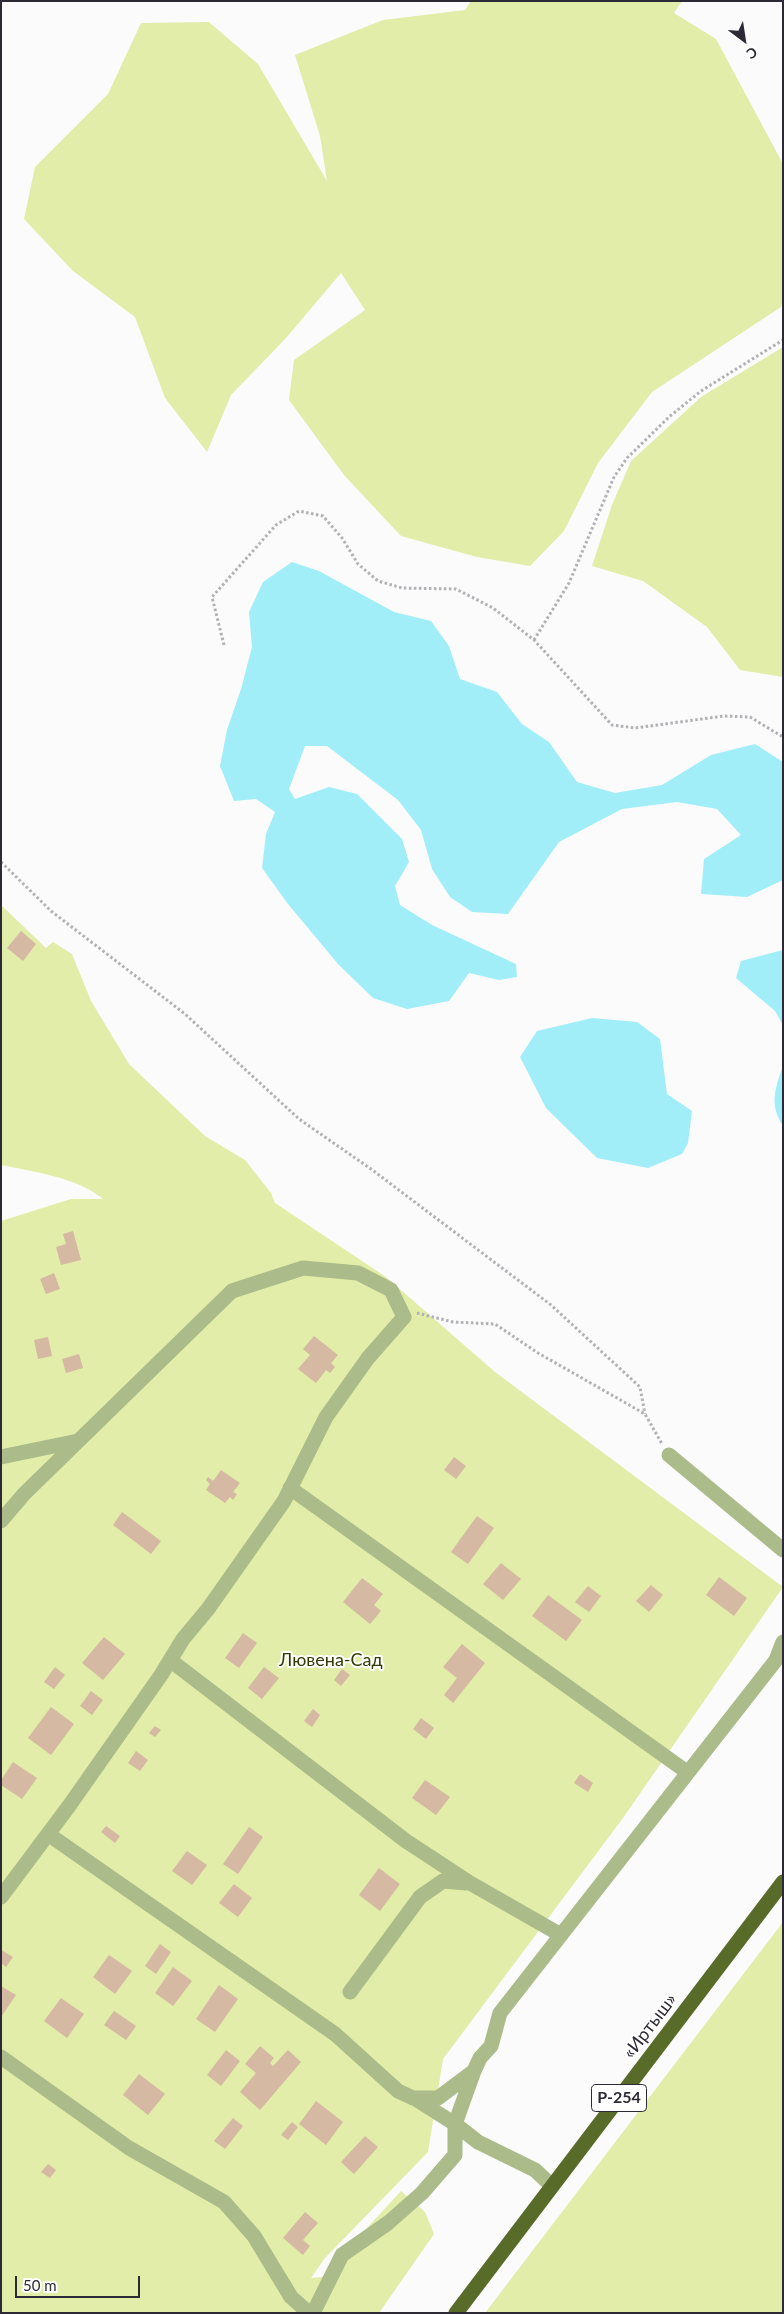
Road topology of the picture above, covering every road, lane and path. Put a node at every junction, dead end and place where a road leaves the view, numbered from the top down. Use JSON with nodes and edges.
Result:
{"nodes":[{"id":1,"x":783,"y":340,"type":"edge"},
{"id":2,"x":534,"y":640,"type":"junction"},
{"id":3,"x":224,"y":645,"type":"dead end"},
{"id":4,"x":783,"y":736,"type":"edge"},
{"id":5,"x":1,"y":862,"type":"edge"},
{"id":6,"x":404,"y":1317,"type":"junction"},
{"id":7,"x":645,"y":1414,"type":"junction"},
{"id":8,"x":78,"y":1441,"type":"junction"},
{"id":9,"x":669,"y":1455,"type":"joint"},
{"id":10,"x":1,"y":1457,"type":"edge"},
{"id":11,"x":290,"y":1488,"type":"junction"},
{"id":12,"x":1,"y":1521,"type":"edge"},
{"id":13,"x":783,"y":1550,"type":"edge"},
{"id":14,"x":783,"y":1642,"type":"edge"},
{"id":15,"x":170,"y":1660,"type":"junction"},
{"id":16,"x":687,"y":1772,"type":"junction"},
{"id":17,"x":48,"y":1834,"type":"junction"},
{"id":18,"x":783,"y":1882,"type":"edge"},
{"id":19,"x":470,"y":1883,"type":"junction"},
{"id":20,"x":1,"y":1896,"type":"edge"},
{"id":21,"x":561,"y":1935,"type":"junction"},
{"id":22,"x":350,"y":1992,"type":"dead end"},
{"id":23,"x":1,"y":2057,"type":"edge"},
{"id":24,"x":474,"y":2071,"type":"junction"},
{"id":25,"x":413,"y":2098,"type":"junction"},
{"id":26,"x":456,"y":2124,"type":"junction"},
{"id":27,"x":552,"y":2186,"type":"junction"},
{"id":28,"x":309,"y":2313,"type":"edge"},
{"id":29,"x":313,"y":2313,"type":"edge"},
{"id":30,"x":456,"y":2313,"type":"edge"}],
"edges":[{"from":1,"to":2,"type":"path"},
{"from":2,"to":3,"type":"path"},
{"from":2,"to":4,"type":"path"},
{"from":5,"to":7,"type":"path"},
{"from":6,"to":7,"type":"path"},
{"from":6,"to":8,"type":"street"},
{"from":6,"to":11,"type":"street"},
{"from":7,"to":9,"type":"path"},
{"from":8,"to":10,"type":"street"},
{"from":8,"to":12,"type":"street"},
{"from":9,"to":13,"type":"street"},
{"from":11,"to":15,"type":"street"},
{"from":11,"to":16,"type":"street"},
{"from":14,"to":16,"type":"street"},
{"from":15,"to":17,"type":"street"},
{"from":15,"to":19,"type":"street"},
{"from":16,"to":21,"type":"street"},
{"from":17,"to":20,"type":"street"},
{"from":17,"to":25,"type":"street"},
{"from":18,"to":27,"type":"highway","name":"«Иртыш»","number":"Р-254"},
{"from":19,"to":21,"type":"street"},
{"from":19,"to":22,"type":"street"},
{"from":21,"to":24,"type":"street"},
{"from":23,"to":28,"type":"street"},
{"from":24,"to":25,"type":"street"},
{"from":24,"to":26,"type":"street"},
{"from":25,"to":26,"type":"street"},
{"from":26,"to":27,"type":"street"},
{"from":26,"to":29,"type":"street"},
{"from":27,"to":30,"type":"highway","name":"«Иртыш»","number":"Р-254"}]}
